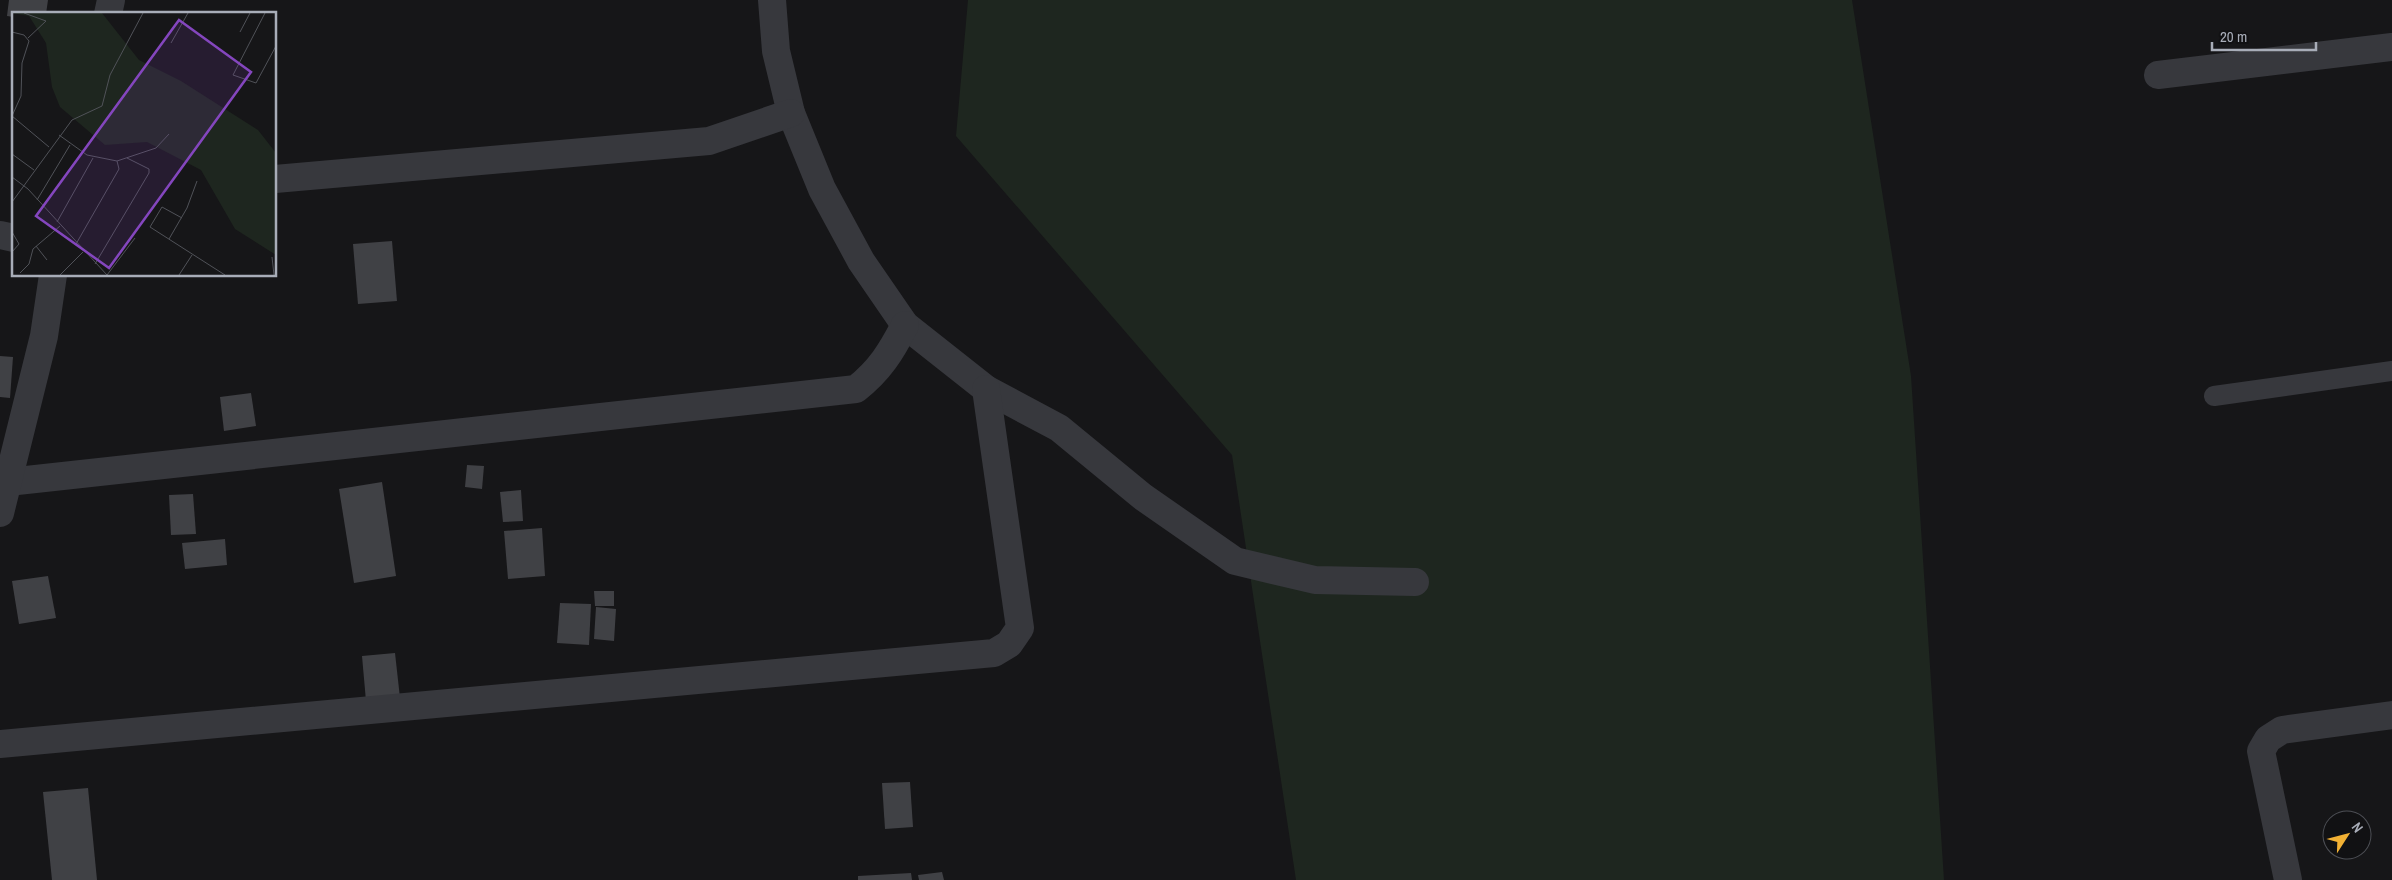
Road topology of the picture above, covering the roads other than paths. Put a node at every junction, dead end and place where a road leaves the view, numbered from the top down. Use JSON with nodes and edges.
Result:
{"nodes":[{"id":1,"x":772,"y":0,"type":"edge"},
{"id":2,"x":2392,"y":47,"type":"edge"},
{"id":3,"x":2158,"y":75,"type":"dead end"},
{"id":4,"x":791,"y":113,"type":"junction"},
{"id":5,"x":276,"y":179,"type":"edge"},
{"id":6,"x":53,"y":276,"type":"edge"},
{"id":7,"x":905,"y":325,"type":"junction"},
{"id":8,"x":2392,"y":371,"type":"edge"},
{"id":9,"x":986,"y":389,"type":"junction"},
{"id":10,"x":2214,"y":396,"type":"dead end"},
{"id":11,"x":8,"y":482,"type":"junction"},
{"id":12,"x":0,"y":513,"type":"edge"},
{"id":13,"x":1415,"y":582,"type":"dead end"},
{"id":14,"x":2392,"y":715,"type":"edge"},
{"id":15,"x":0,"y":744,"type":"edge"},
{"id":16,"x":2288,"y":880,"type":"edge"}],
"edges":[{"from":1,"to":4,"type":"street"},
{"from":2,"to":3,"type":"street"},
{"from":4,"to":5,"type":"street"},
{"from":4,"to":7,"type":"street"},
{"from":6,"to":11,"type":"street"},
{"from":7,"to":9,"type":"street"},
{"from":7,"to":11,"type":"street"},
{"from":8,"to":10,"type":"lane"},
{"from":9,"to":13,"type":"street"},
{"from":9,"to":15,"type":"street"},
{"from":11,"to":12,"type":"street"},
{"from":14,"to":16,"type":"street"}]}
